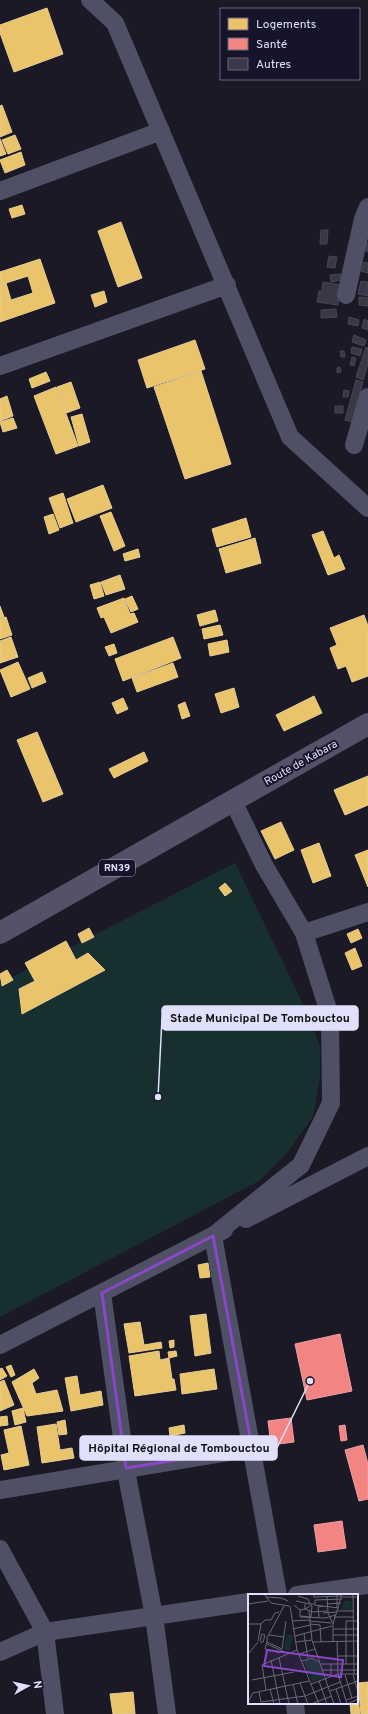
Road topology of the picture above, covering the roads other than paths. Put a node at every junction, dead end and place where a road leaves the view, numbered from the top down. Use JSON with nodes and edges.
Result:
{"nodes":[{"id":1,"x":90,"y":0,"type":"edge"},
{"id":2,"x":161,"y":131,"type":"junction"},
{"id":3,"x":0,"y":191,"type":"edge"},
{"id":4,"x":368,"y":207,"type":"edge"},
{"id":5,"x":227,"y":286,"type":"junction"},
{"id":6,"x":346,"y":295,"type":"dead end"},
{"id":7,"x":0,"y":366,"type":"edge"},
{"id":8,"x":368,"y":397,"type":"edge"},
{"id":9,"x":354,"y":445,"type":"dead end"},
{"id":10,"x":368,"y":508,"type":"edge"},
{"id":11,"x":368,"y":724,"type":"edge"},
{"id":12,"x":233,"y":801,"type":"junction"},
{"id":13,"x":368,"y":912,"type":"edge"},
{"id":14,"x":0,"y":933,"type":"edge"},
{"id":15,"x":304,"y":933,"type":"junction"},
{"id":16,"x":368,"y":1156,"type":"edge"},
{"id":17,"x":213,"y":1236,"type":"junction"},
{"id":18,"x":102,"y":1293,"type":"junction"},
{"id":19,"x":0,"y":1345,"type":"edge"},
{"id":20,"x":252,"y":1448,"type":"junction"},
{"id":21,"x":126,"y":1468,"type":"junction"},
{"id":22,"x":0,"y":1490,"type":"edge"},
{"id":23,"x":0,"y":1549,"type":"edge"},
{"id":24,"x":368,"y":1584,"type":"edge"},
{"id":25,"x":278,"y":1594,"type":"edge"},
{"id":26,"x":303,"y":1594,"type":"edge"},
{"id":27,"x":248,"y":1602,"type":"edge"},
{"id":28,"x":154,"y":1616,"type":"junction"},
{"id":29,"x":45,"y":1632,"type":"junction"},
{"id":30,"x":0,"y":1652,"type":"edge"},
{"id":31,"x":294,"y":1704,"type":"edge"},
{"id":32,"x":55,"y":1714,"type":"edge"},
{"id":33,"x":167,"y":1714,"type":"edge"},
{"id":34,"x":296,"y":1714,"type":"edge"}],
"edges":[{"from":1,"to":2,"type":"street"},
{"from":2,"to":3,"type":"street"},
{"from":2,"to":5,"type":"street"},
{"from":4,"to":6,"type":"street"},
{"from":5,"to":7,"type":"street"},
{"from":5,"to":10,"type":"street"},
{"from":8,"to":9,"type":"street"},
{"from":11,"to":12,"type":"main road","name":"Route de Kabara","number":"RN39"},
{"from":12,"to":14,"type":"main road","number":"RN39"},
{"from":12,"to":15,"type":"street"},
{"from":13,"to":15,"type":"street"},
{"from":15,"to":17,"type":"street"},
{"from":16,"to":17,"type":"street"},
{"from":17,"to":18,"type":"street"},
{"from":17,"to":20,"type":"street"},
{"from":18,"to":19,"type":"street"},
{"from":18,"to":21,"type":"street"},
{"from":20,"to":21,"type":"street"},
{"from":20,"to":25,"type":"street"},
{"from":21,"to":22,"type":"street"},
{"from":21,"to":28,"type":"street"},
{"from":23,"to":29,"type":"street"},
{"from":24,"to":26,"type":"street"},
{"from":27,"to":28,"type":"street"},
{"from":28,"to":29,"type":"street"},
{"from":28,"to":33,"type":"street"},
{"from":29,"to":30,"type":"street"},
{"from":29,"to":32,"type":"street"},
{"from":31,"to":34,"type":"street"}]}
